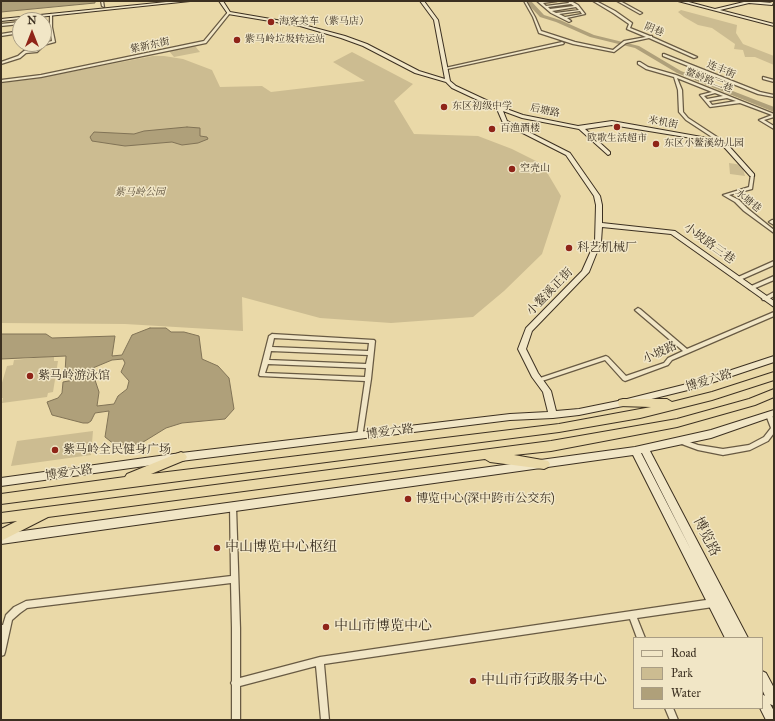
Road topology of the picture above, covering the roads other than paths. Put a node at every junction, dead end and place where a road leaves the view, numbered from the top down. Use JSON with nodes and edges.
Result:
{"nodes":[{"id":1,"x":102,"y":1,"type":"edge"},
{"id":2,"x":155,"y":1,"type":"edge"},
{"id":3,"x":188,"y":1,"type":"edge"},
{"id":4,"x":221,"y":1,"type":"edge"},
{"id":5,"x":422,"y":1,"type":"edge"},
{"id":6,"x":525,"y":1,"type":"edge"},
{"id":7,"x":556,"y":1,"type":"edge"},
{"id":8,"x":594,"y":1,"type":"edge"},
{"id":9,"x":618,"y":1,"type":"edge"},
{"id":10,"x":680,"y":1,"type":"edge"},
{"id":11,"x":750,"y":1,"type":"edge"},
{"id":12,"x":766,"y":1,"type":"edge"},
{"id":13,"x":539,"y":2,"type":"edge"},
{"id":14,"x":570,"y":2,"type":"edge"},
{"id":15,"x":773,"y":3,"type":"edge"},
{"id":16,"x":103,"y":6,"type":"junction"},
{"id":17,"x":577,"y":6,"type":"junction"},
{"id":18,"x":545,"y":7,"type":"junction"},
{"id":19,"x":550,"y":10,"type":"junction"},
{"id":20,"x":581,"y":10,"type":"junction"},
{"id":21,"x":713,"y":10,"type":"junction"},
{"id":22,"x":229,"y":13,"type":"junction"},
{"id":23,"x":641,"y":13,"type":"dead end"},
{"id":24,"x":556,"y":14,"type":"junction"},
{"id":25,"x":1,"y":17,"type":"edge"},
{"id":26,"x":52,"y":18,"type":"edge"},
{"id":27,"x":565,"y":18,"type":"junction"},
{"id":28,"x":1,"y":20,"type":"edge"},
{"id":29,"x":12,"y":20,"type":"edge"},
{"id":30,"x":570,"y":21,"type":"dead end"},
{"id":31,"x":12,"y":24,"type":"edge"},
{"id":32,"x":1,"y":25,"type":"edge"},
{"id":33,"x":774,"y":25,"type":"edge"},
{"id":34,"x":52,"y":32,"type":"edge"},
{"id":35,"x":12,"y":33,"type":"edge"},
{"id":36,"x":1,"y":35,"type":"edge"},
{"id":37,"x":651,"y":37,"type":"junction"},
{"id":38,"x":52,"y":42,"type":"edge"},
{"id":39,"x":562,"y":43,"type":"dead end"},
{"id":40,"x":25,"y":52,"type":"edge"},
{"id":41,"x":664,"y":56,"type":"dead end"},
{"id":42,"x":695,"y":56,"type":"dead end"},
{"id":43,"x":1,"y":63,"type":"edge"},
{"id":44,"x":639,"y":63,"type":"dead end"},
{"id":45,"x":447,"y":68,"type":"junction"},
{"id":46,"x":675,"y":76,"type":"junction"},
{"id":47,"x":764,"y":78,"type":"dead end"},
{"id":48,"x":1,"y":81,"type":"edge"},
{"id":49,"x":448,"y":81,"type":"junction"},
{"id":50,"x":774,"y":81,"type":"edge"},
{"id":51,"x":715,"y":92,"type":"junction"},
{"id":52,"x":727,"y":96,"type":"junction"},
{"id":53,"x":774,"y":96,"type":"edge"},
{"id":54,"x":706,"y":100,"type":"junction"},
{"id":55,"x":739,"y":102,"type":"junction"},
{"id":56,"x":499,"y":108,"type":"junction"},
{"id":57,"x":774,"y":116,"type":"edge"},
{"id":58,"x":612,"y":123,"type":"joint"},
{"id":59,"x":580,"y":128,"type":"junction"},
{"id":60,"x":774,"y":128,"type":"edge"},
{"id":61,"x":719,"y":143,"type":"junction"},
{"id":62,"x":608,"y":153,"type":"dead end"},
{"id":63,"x":752,"y":175,"type":"joint"},
{"id":64,"x":598,"y":224,"type":"junction"},
{"id":65,"x":774,"y":232,"type":"edge"},
{"id":66,"x":774,"y":263,"type":"edge"},
{"id":67,"x":774,"y":278,"type":"edge"},
{"id":68,"x":738,"y":279,"type":"junction"},
{"id":69,"x":751,"y":288,"type":"junction"},
{"id":70,"x":774,"y":294,"type":"edge"},
{"id":71,"x":765,"y":299,"type":"junction"},
{"id":72,"x":774,"y":305,"type":"edge"},
{"id":73,"x":638,"y":310,"type":"dead end"},
{"id":74,"x":774,"y":314,"type":"edge"},
{"id":75,"x":269,"y":349,"type":"junction"},
{"id":76,"x":687,"y":352,"type":"junction"},
{"id":77,"x":371,"y":353,"type":"junction"},
{"id":78,"x":774,"y":359,"type":"edge"},
{"id":79,"x":265,"y":362,"type":"junction"},
{"id":80,"x":369,"y":366,"type":"junction"},
{"id":81,"x":774,"y":376,"type":"edge"},
{"id":82,"x":368,"y":380,"type":"junction"},
{"id":83,"x":539,"y":380,"type":"junction"},
{"id":84,"x":774,"y":393,"type":"edge"},
{"id":85,"x":687,"y":402,"type":"junction"},
{"id":86,"x":623,"y":403,"type":"junction"},
{"id":87,"x":772,"y":414,"type":"edge"},
{"id":88,"x":553,"y":415,"type":"junction"},
{"id":89,"x":360,"y":436,"type":"junction"},
{"id":90,"x":680,"y":441,"type":"junction"},
{"id":91,"x":640,"y":450,"type":"junction"},
{"id":92,"x":476,"y":455,"type":"junction"},
{"id":93,"x":181,"y":457,"type":"junction"},
{"id":94,"x":544,"y":464,"type":"junction"},
{"id":95,"x":1,"y":482,"type":"edge"},
{"id":96,"x":118,"y":483,"type":"junction"},
{"id":97,"x":1,"y":499,"type":"edge"},
{"id":98,"x":233,"y":506,"type":"junction"},
{"id":99,"x":52,"y":511,"type":"junction"},
{"id":100,"x":1,"y":518,"type":"edge"},
{"id":101,"x":1,"y":535,"type":"edge"},
{"id":102,"x":1,"y":539,"type":"edge"},
{"id":103,"x":234,"y":579,"type":"junction"},
{"id":104,"x":713,"y":603,"type":"junction"},
{"id":105,"x":632,"y":615,"type":"junction"},
{"id":106,"x":3,"y":629,"type":"edge"},
{"id":107,"x":642,"y":637,"type":"edge"},
{"id":108,"x":730,"y":637,"type":"edge"},
{"id":109,"x":741,"y":637,"type":"edge"},
{"id":110,"x":1,"y":652,"type":"edge"},
{"id":111,"x":320,"y":661,"type":"junction"},
{"id":112,"x":763,"y":679,"type":"edge"},
{"id":113,"x":235,"y":684,"type":"junction"},
{"id":114,"x":774,"y":700,"type":"edge"},
{"id":115,"x":763,"y":702,"type":"edge"},
{"id":116,"x":669,"y":709,"type":"edge"},
{"id":117,"x":236,"y":720,"type":"edge"},
{"id":118,"x":325,"y":720,"type":"edge"},
{"id":119,"x":674,"y":720,"type":"edge"},
{"id":120,"x":772,"y":720,"type":"edge"}],
"edges":[{"from":1,"to":16,"type":"street"},
{"from":2,"to":16,"type":"street"},
{"from":3,"to":26,"type":"street"},
{"from":4,"to":22,"type":"street"},
{"from":5,"to":45,"type":"street"},
{"from":6,"to":37,"type":"street"},
{"from":7,"to":13,"type":"street"},
{"from":8,"to":37,"type":"street","name":"阴巷"},
{"from":9,"to":23,"type":"street"},
{"from":10,"to":21,"type":"street"},
{"from":11,"to":15,"type":"street"},
{"from":11,"to":21,"type":"street"},
{"from":12,"to":15,"type":"street"},
{"from":13,"to":18,"type":"street"},
{"from":14,"to":17,"type":"street"},
{"from":14,"to":18,"type":"street"},
{"from":16,"to":25,"type":"street"},
{"from":17,"to":19,"type":"street"},
{"from":17,"to":20,"type":"street"},
{"from":18,"to":19,"type":"street"},
{"from":19,"to":24,"type":"street"},
{"from":20,"to":24,"type":"street"},
{"from":20,"to":27,"type":"street"},
{"from":21,"to":33,"type":"street"},
{"from":22,"to":48,"type":"street","name":"紫新东街"},
{"from":22,"to":49,"type":"street","name":"后塘路"},
{"from":24,"to":27,"type":"street"},
{"from":27,"to":30,"type":"street"},
{"from":28,"to":29,"type":"street"},
{"from":31,"to":32,"type":"street"},
{"from":34,"to":38,"type":"street"},
{"from":35,"to":36,"type":"street"},
{"from":37,"to":42,"type":"street","name":"阴巷"},
{"from":39,"to":45,"type":"street"},
{"from":40,"to":43,"type":"street"},
{"from":41,"to":53,"type":"street","name":"连丰街"},
{"from":44,"to":46,"type":"street","name":"鳌岭路二巷"},
{"from":45,"to":49,"type":"street"},
{"from":46,"to":51,"type":"street","name":"鳌岭路二巷"},
{"from":46,"to":61,"type":"street"},
{"from":47,"to":50,"type":"street"},
{"from":49,"to":56,"type":"street","name":"后塘路"},
{"from":51,"to":52,"type":"street","name":"鳌岭路二巷"},
{"from":51,"to":54,"type":"street"},
{"from":52,"to":54,"type":"street"},
{"from":52,"to":55,"type":"street","name":"鳌岭路二巷"},
{"from":54,"to":55,"type":"street"},
{"from":55,"to":57,"type":"street","name":"鳌岭路二巷"},
{"from":56,"to":59,"type":"street","name":"后塘路"},
{"from":56,"to":64,"type":"street","name":"小鳌溪正街"},
{"from":57,"to":60,"type":"street","name":"鳌岭路二巷"},
{"from":58,"to":59,"type":"street","name":"后塘路"},
{"from":58,"to":61,"type":"street","name":"米机街"},
{"from":59,"to":62,"type":"street"},
{"from":61,"to":63,"type":"street"},
{"from":63,"to":65,"type":"street","name":"水塘巷"},
{"from":64,"to":68,"type":"street","name":"小坡路三巷"},
{"from":64,"to":83,"type":"street","name":"小鳌溪正街"},
{"from":66,"to":68,"type":"street"},
{"from":67,"to":69,"type":"street"},
{"from":68,"to":69,"type":"street","name":"小坡路三巷"},
{"from":69,"to":71,"type":"street","name":"小坡路三巷"},
{"from":70,"to":71,"type":"street"},
{"from":71,"to":72,"type":"street","name":"小坡路三巷"},
{"from":73,"to":76,"type":"street"},
{"from":74,"to":76,"type":"street","name":"小坡路"},
{"from":75,"to":77,"type":"street"},
{"from":75,"to":77,"type":"street"},
{"from":75,"to":79,"type":"street"},
{"from":76,"to":83,"type":"street","name":"小坡路"},
{"from":77,"to":80,"type":"street"},
{"from":78,"to":86,"type":"street","name":"博爱六路"},
{"from":79,"to":80,"type":"street"},
{"from":79,"to":82,"type":"street"},
{"from":80,"to":82,"type":"street"},
{"from":81,"to":85,"type":"highway","name":"博爱六路"},
{"from":82,"to":89,"type":"street"},
{"from":83,"to":88,"type":"street","name":"小鳌溪正街"},
{"from":84,"to":92,"type":"highway"},
{"from":85,"to":86,"type":"highway"},
{"from":85,"to":96,"type":"highway","name":"博爱六路"},
{"from":86,"to":88,"type":"street","name":"博爱六路"},
{"from":87,"to":90,"type":"street"},
{"from":87,"to":90,"type":"street"},
{"from":88,"to":89,"type":"street","name":"博爱六路"},
{"from":89,"to":93,"type":"street","name":"博爱六路"},
{"from":90,"to":91,"type":"street"},
{"from":91,"to":94,"type":"street"},
{"from":91,"to":104,"type":"street","name":"博览路"},
{"from":91,"to":109,"type":"street","name":"博览路"},
{"from":92,"to":94,"type":"highway"},
{"from":92,"to":99,"type":"highway"},
{"from":93,"to":95,"type":"street","name":"博爱六路"},
{"from":93,"to":96,"type":"highway"},
{"from":94,"to":98,"type":"street"},
{"from":96,"to":97,"type":"highway","name":"博爱六路"},
{"from":98,"to":102,"type":"street"},
{"from":98,"to":103,"type":"street"},
{"from":99,"to":100,"type":"highway"},
{"from":99,"to":101,"type":"highway"},
{"from":103,"to":106,"type":"street"},
{"from":103,"to":113,"type":"street"},
{"from":104,"to":105,"type":"street"},
{"from":104,"to":108,"type":"street","name":"博览路"},
{"from":105,"to":107,"type":"street"},
{"from":105,"to":111,"type":"street"},
{"from":106,"to":110,"type":"street"},
{"from":111,"to":113,"type":"street"},
{"from":111,"to":118,"type":"street"},
{"from":112,"to":114,"type":"street"},
{"from":113,"to":117,"type":"street"},
{"from":115,"to":120,"type":"street"},
{"from":116,"to":119,"type":"street"}]}
